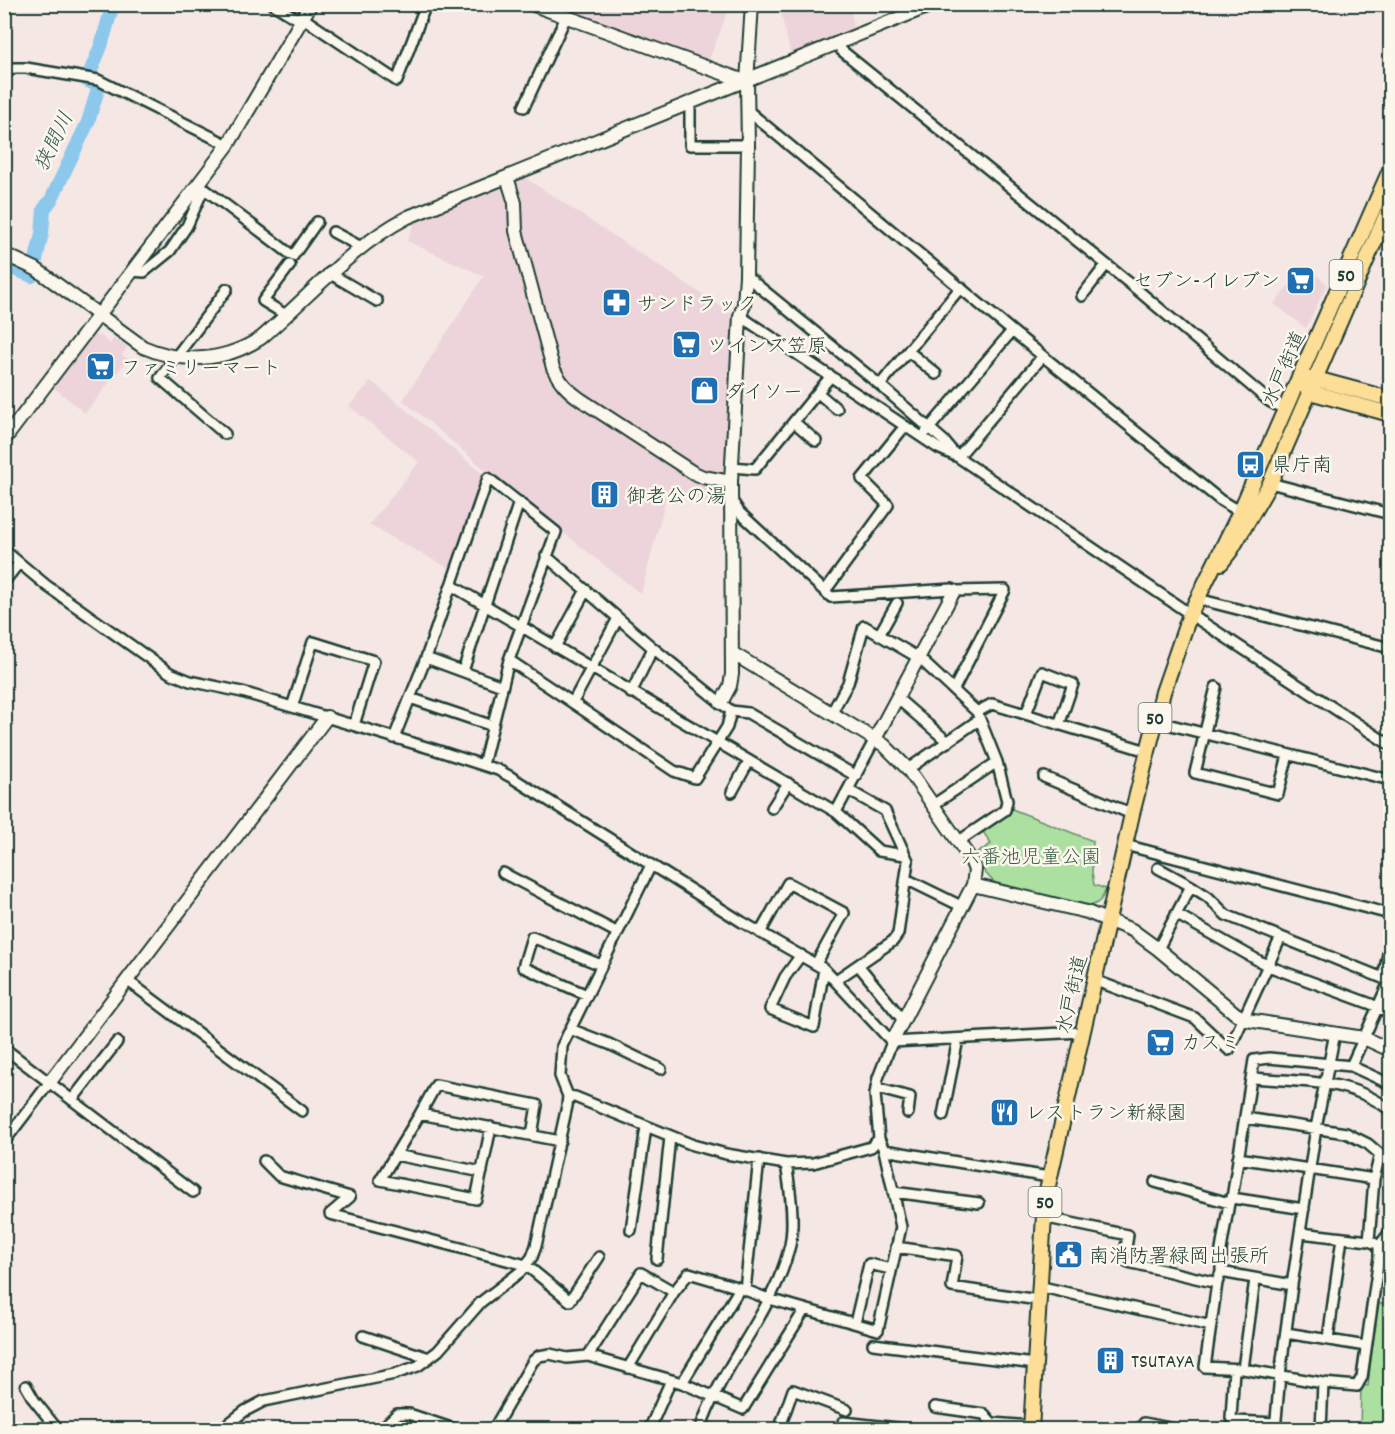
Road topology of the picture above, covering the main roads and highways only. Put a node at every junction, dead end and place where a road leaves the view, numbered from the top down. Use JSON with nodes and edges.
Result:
{"nodes":[{"id":1,"x":1389,"y":176,"type":"edge"},
{"id":2,"x":1390,"y":206,"type":"edge"},
{"id":3,"x":1299,"y":379,"type":"junction"},
{"id":4,"x":1313,"y":385,"type":"junction"},
{"id":5,"x":1390,"y":399,"type":"edge"},
{"id":6,"x":1390,"y":414,"type":"edge"},
{"id":7,"x":1208,"y":579,"type":"junction"},
{"id":8,"x":1031,"y":1428,"type":"edge"}],
"edges":[{"from":1,"to":3,"type":"main road","name":"水戸街道","number":"50"},
{"from":2,"to":4,"type":"main road","name":"水戸街道","number":"50"},
{"from":3,"to":4,"type":"main road"},
{"from":3,"to":7,"type":"main road","name":"水戸街道","number":"50"},
{"from":4,"to":5,"type":"main road"},
{"from":4,"to":6,"type":"main road"},
{"from":4,"to":7,"type":"main road","name":"水戸街道","number":"50"},
{"from":7,"to":8,"type":"main road","name":"水戸街道","number":"50"}]}
